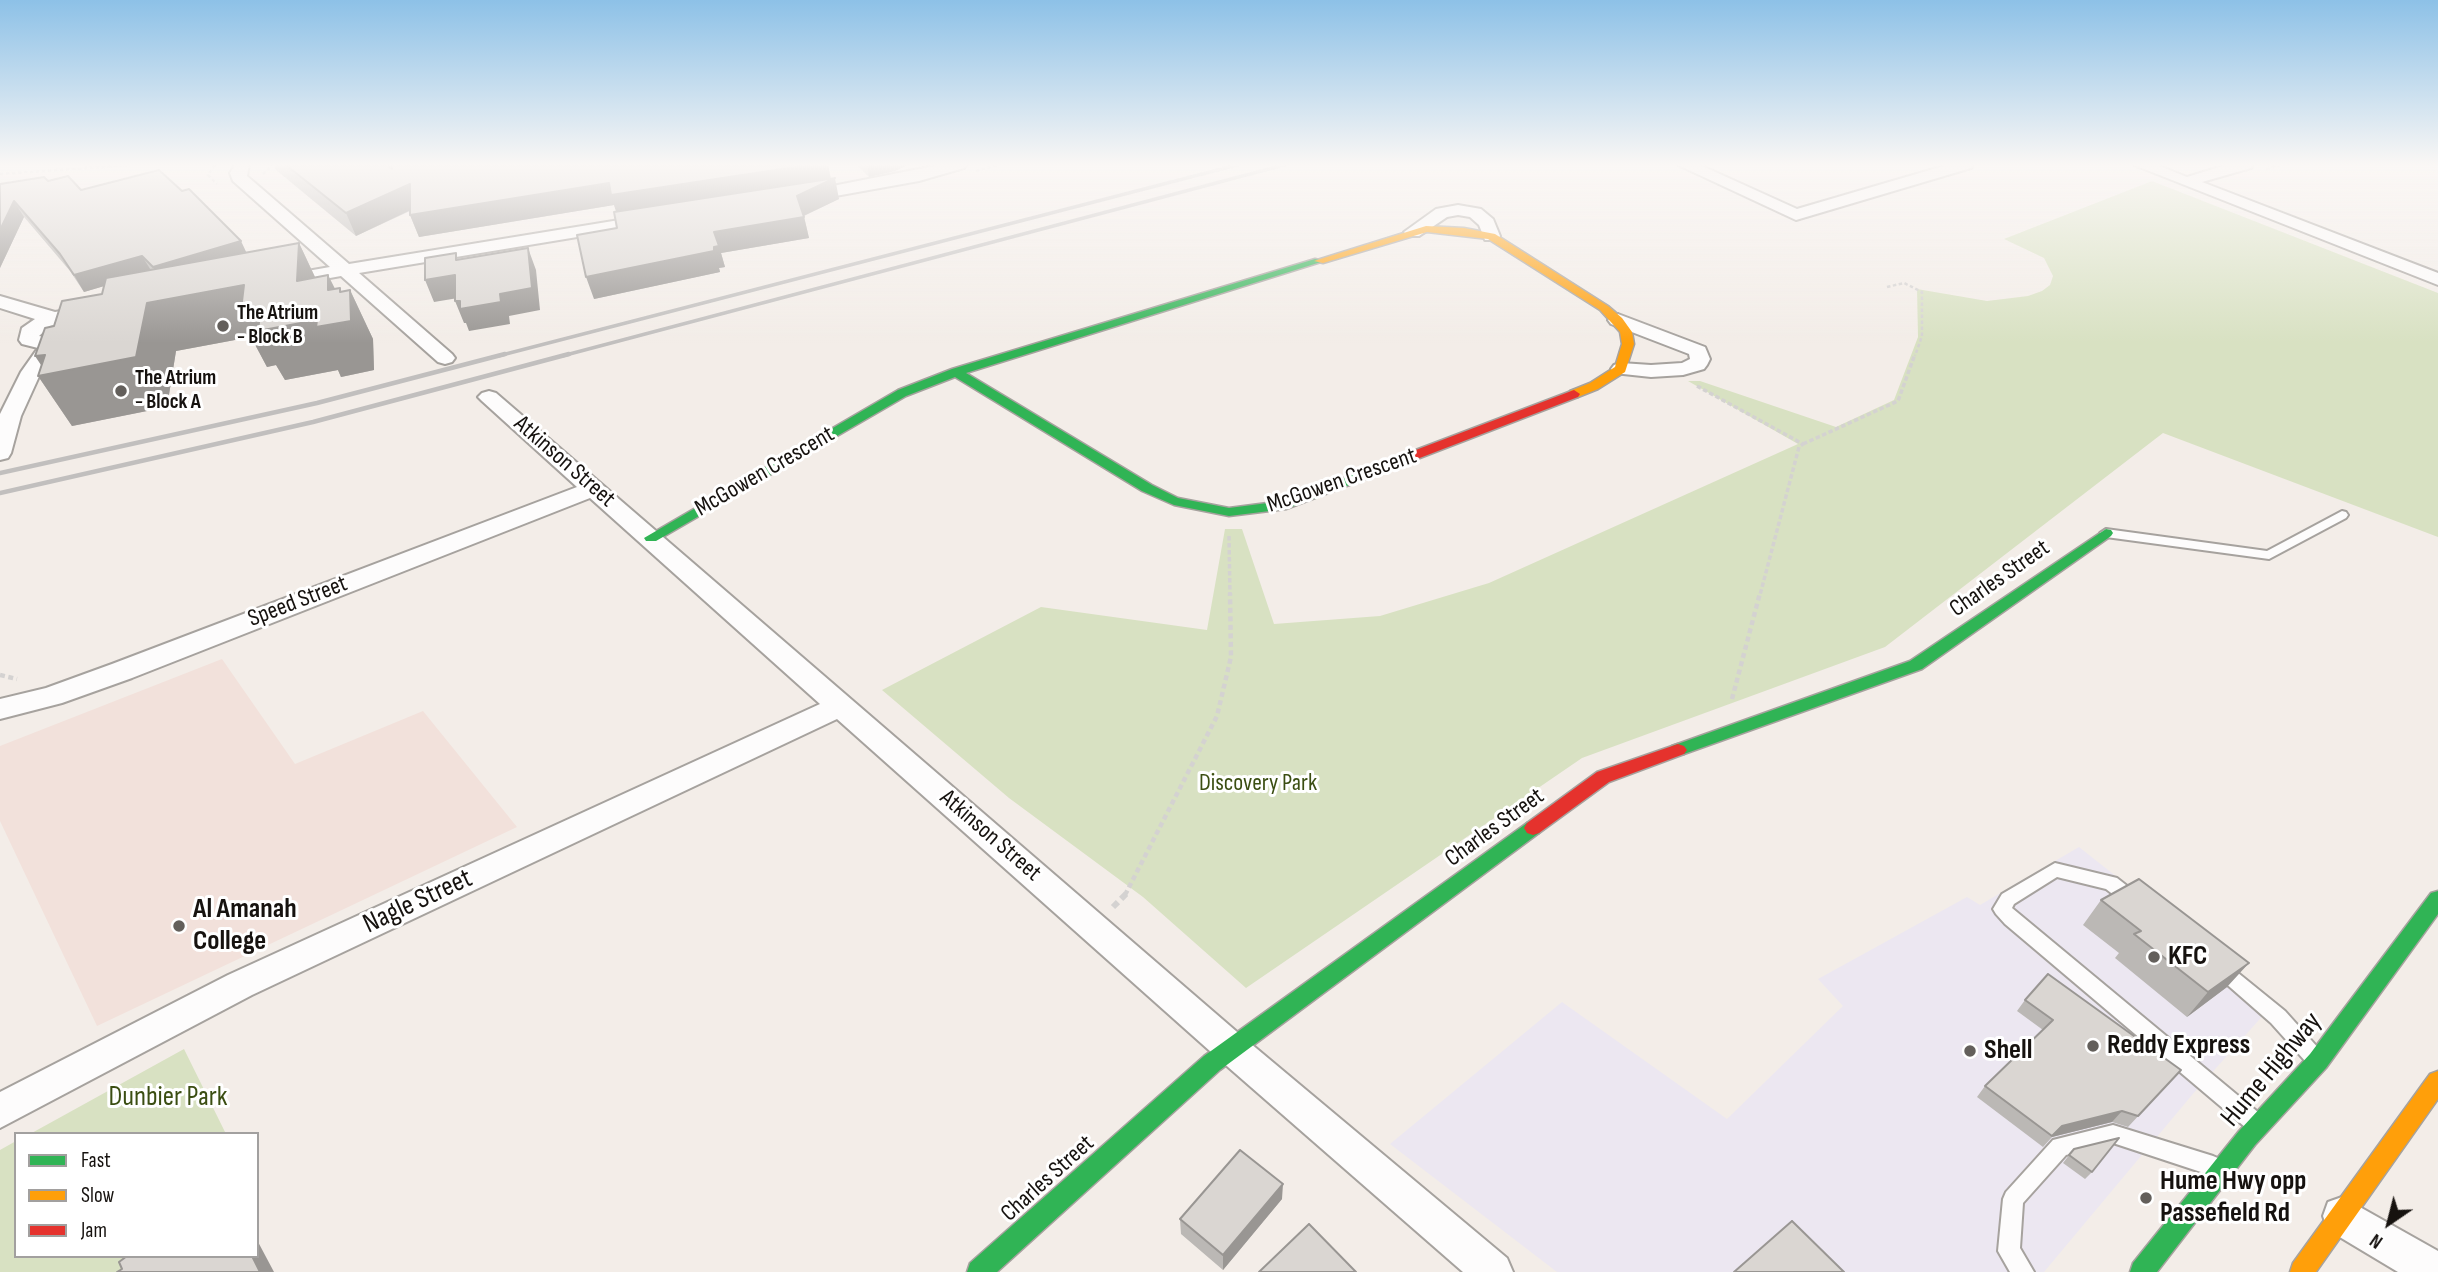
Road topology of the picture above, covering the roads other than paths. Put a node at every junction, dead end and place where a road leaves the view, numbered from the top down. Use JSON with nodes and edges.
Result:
{"nodes":[{"id":1,"x":291,"y":224,"type":"edge"},
{"id":2,"x":626,"y":224,"type":"edge"},
{"id":3,"x":1425,"y":224,"type":"edge"},
{"id":4,"x":1487,"y":224,"type":"edge"},
{"id":5,"x":2296,"y":224,"type":"edge"},
{"id":6,"x":1413,"y":232,"type":"joint"},
{"id":7,"x":1491,"y":236,"type":"joint"},
{"id":8,"x":343,"y":270,"type":"junction"},
{"id":9,"x":2438,"y":279,"type":"edge"},
{"id":10,"x":262,"y":284,"type":"edge"},
{"id":11,"x":0,"y":302,"type":"edge"},
{"id":12,"x":53,"y":318,"type":"junction"},
{"id":13,"x":1618,"y":320,"type":"junction"},
{"id":14,"x":51,"y":344,"type":"junction"},
{"id":15,"x":445,"y":358,"type":"dead end"},
{"id":16,"x":1621,"y":369,"type":"junction"},
{"id":17,"x":956,"y":372,"type":"junction"},
{"id":18,"x":489,"y":397,"type":"dead end"},
{"id":19,"x":0,"y":453,"type":"edge"},
{"id":20,"x":594,"y":488,"type":"junction"},
{"id":21,"x":2342,"y":515,"type":"dead end"},
{"id":22,"x":2106,"y":533,"type":"joint"},
{"id":23,"x":651,"y":538,"type":"junction"},
{"id":24,"x":842,"y":705,"type":"junction"},
{"id":25,"x":0,"y":709,"type":"edge"},
{"id":26,"x":2438,"y":899,"type":"edge"},
{"id":27,"x":2153,"y":916,"type":"edge"},
{"id":28,"x":2205,"y":957,"type":"edge"},
{"id":29,"x":1232,"y":1049,"type":"junction"},
{"id":30,"x":2318,"y":1061,"type":"junction"},
{"id":31,"x":2438,"y":1081,"type":"edge"},
{"id":32,"x":0,"y":1111,"type":"edge"},
{"id":33,"x":2259,"y":1126,"type":"junction"},
{"id":34,"x":2224,"y":1169,"type":"junction"},
{"id":35,"x":2342,"y":1216,"type":"junction"},
{"id":36,"x":979,"y":1272,"type":"edge"},
{"id":37,"x":1493,"y":1272,"type":"edge"},
{"id":38,"x":2023,"y":1272,"type":"edge"},
{"id":39,"x":2143,"y":1272,"type":"edge"},
{"id":40,"x":2302,"y":1272,"type":"edge"},
{"id":41,"x":2435,"y":1272,"type":"edge"}],
"edges":[{"from":1,"to":8,"type":"street"},
{"from":2,"to":8,"type":"street"},
{"from":3,"to":6,"type":"street","name":"McGowen Crescent"},
{"from":4,"to":7,"type":"street","name":"McGowen Crescent"},
{"from":5,"to":9,"type":"street"},
{"from":6,"to":17,"type":"main road","name":"McGowen Crescent"},
{"from":7,"to":13,"type":"main road","name":"McGowen Crescent"},
{"from":8,"to":10,"type":"street"},
{"from":8,"to":15,"type":"street"},
{"from":11,"to":12,"type":"street"},
{"from":12,"to":14,"type":"street"},
{"from":12,"to":14,"type":"street"},
{"from":13,"to":16,"type":"main road"},
{"from":13,"to":16,"type":"street","name":"McGowen Crescent"},
{"from":14,"to":19,"type":"street"},
{"from":16,"to":17,"type":"main road","name":"McGowen Crescent"},
{"from":17,"to":23,"type":"main road","name":"McGowen Crescent"},
{"from":18,"to":20,"type":"street","name":"Atkinson Street"},
{"from":20,"to":23,"type":"street","name":"Atkinson Street"},
{"from":20,"to":25,"type":"street","name":"Speed Street"},
{"from":21,"to":22,"type":"lane"},
{"from":22,"to":29,"type":"main road","name":"Charles Street"},
{"from":23,"to":24,"type":"street","name":"Atkinson Street"},
{"from":24,"to":29,"type":"street","name":"Atkinson Street"},
{"from":24,"to":32,"type":"street","name":"Nagle Street"},
{"from":26,"to":30,"type":"main road","name":"Hume Highway"},
{"from":27,"to":33,"type":"lane"},
{"from":28,"to":30,"type":"lane"},
{"from":29,"to":36,"type":"main road","name":"Charles Street"},
{"from":29,"to":37,"type":"street","name":"Atkinson Street"},
{"from":30,"to":33,"type":"main road","name":"Hume Highway"},
{"from":31,"to":35,"type":"main road"},
{"from":33,"to":34,"type":"main road","name":"Hume Highway"},
{"from":34,"to":38,"type":"lane"},
{"from":34,"to":39,"type":"main road","name":"Hume Highway"},
{"from":35,"to":40,"type":"main road"},
{"from":35,"to":41,"type":"street"}]}
